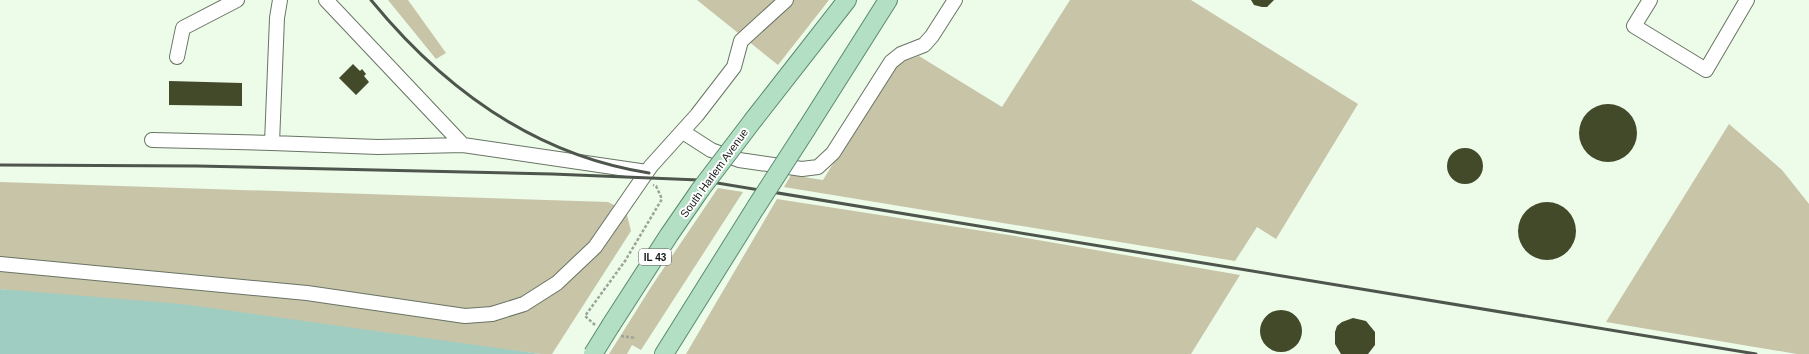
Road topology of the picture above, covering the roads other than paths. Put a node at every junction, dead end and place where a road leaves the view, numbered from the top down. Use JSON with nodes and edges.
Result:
{"nodes":[{"id":1,"x":237,"y":0,"type":"edge"},
{"id":2,"x":280,"y":0,"type":"edge"},
{"id":3,"x":326,"y":0,"type":"edge"},
{"id":4,"x":786,"y":0,"type":"edge"},
{"id":5,"x":847,"y":0,"type":"edge"},
{"id":6,"x":888,"y":0,"type":"edge"},
{"id":7,"x":955,"y":0,"type":"edge"},
{"id":8,"x":1650,"y":0,"type":"edge"},
{"id":9,"x":1748,"y":0,"type":"edge"},
{"id":10,"x":177,"y":57,"type":"dead end"},
{"id":11,"x":683,"y":132,"type":"junction"},
{"id":12,"x":152,"y":140,"type":"dead end"},
{"id":13,"x":272,"y":143,"type":"junction"},
{"id":14,"x":463,"y":146,"type":"junction"},
{"id":15,"x":644,"y":176,"type":"junction"},
{"id":16,"x":0,"y":264,"type":"edge"},
{"id":17,"x":593,"y":354,"type":"edge"},
{"id":18,"x":664,"y":354,"type":"edge"}],
"edges":[{"from":1,"to":10,"type":"street"},
{"from":2,"to":13,"type":"street"},
{"from":3,"to":14,"type":"street"},
{"from":4,"to":11,"type":"street"},
{"from":5,"to":17,"type":"main road","name":"South Harlem Avenue","number":"IL 43","bridge":true},
{"from":6,"to":18,"type":"main road","bridge":true},
{"from":7,"to":11,"type":"street"},
{"from":8,"to":9,"type":"street"},
{"from":11,"to":15,"type":"street"},
{"from":12,"to":13,"type":"street"},
{"from":13,"to":14,"type":"street"},
{"from":14,"to":15,"type":"street"},
{"from":15,"to":16,"type":"street"}]}
